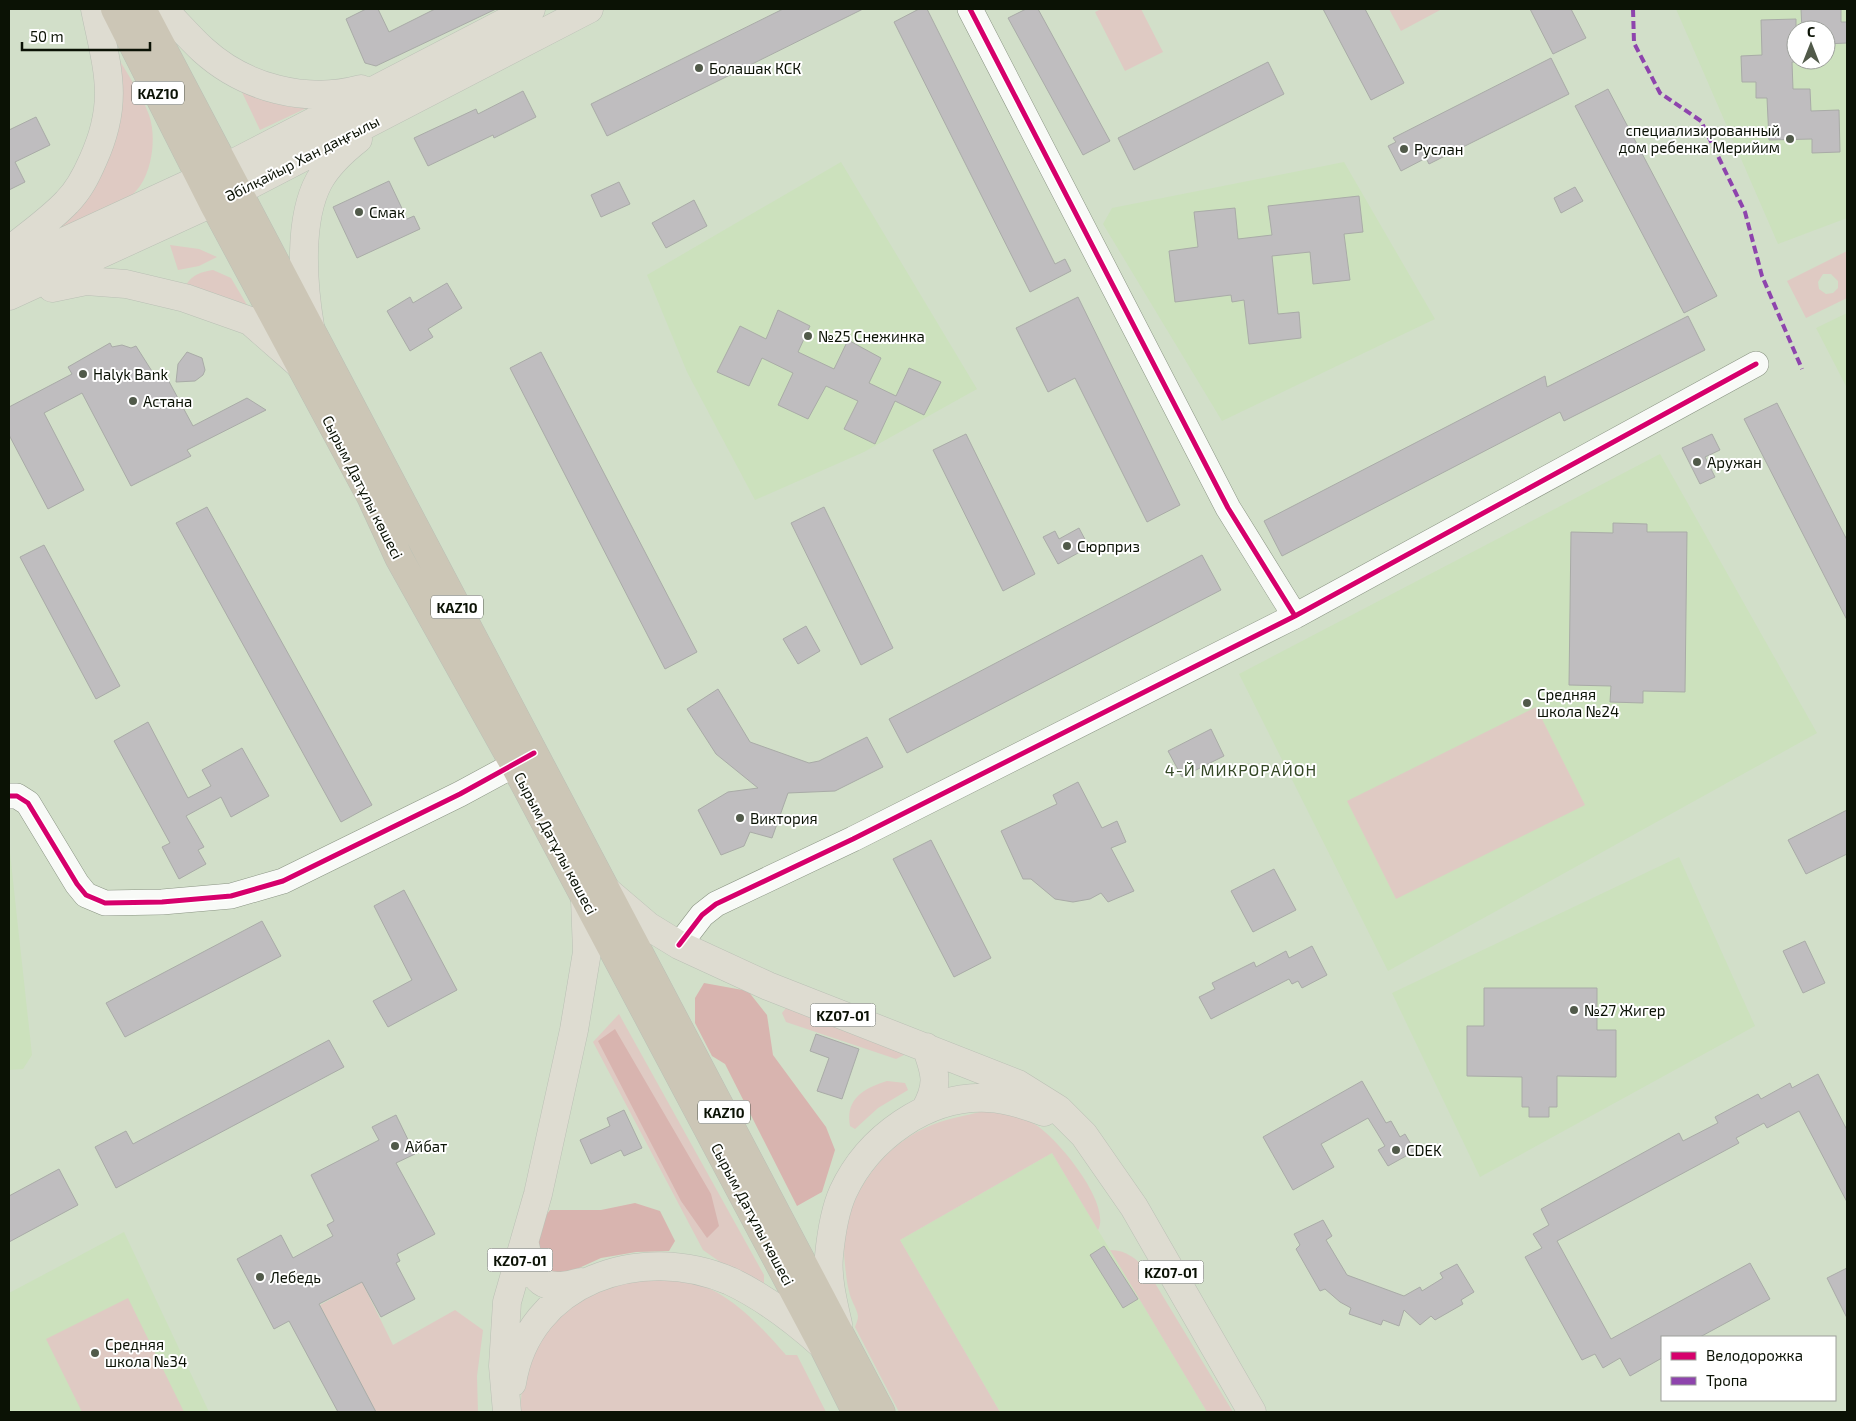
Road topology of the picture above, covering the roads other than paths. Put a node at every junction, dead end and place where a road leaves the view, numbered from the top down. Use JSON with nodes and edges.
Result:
{"nodes":[{"id":1,"x":95,"y":9,"type":"edge"},
{"id":2,"x":115,"y":9,"type":"edge"},
{"id":3,"x":142,"y":9,"type":"edge"},
{"id":4,"x":163,"y":9,"type":"edge"},
{"id":5,"x":531,"y":9,"type":"edge"},
{"id":6,"x":589,"y":9,"type":"edge"},
{"id":7,"x":970,"y":9,"type":"edge"},
{"id":8,"x":402,"y":91,"type":"junction"},
{"id":9,"x":202,"y":178,"type":"junction"},
{"id":10,"x":232,"y":179,"type":"junction"},
{"id":11,"x":213,"y":203,"type":"junction"},
{"id":12,"x":9,"y":251,"type":"edge"},
{"id":13,"x":9,"y":267,"type":"edge"},
{"id":14,"x":10,"y":296,"type":"edge"},
{"id":15,"x":310,"y":327,"type":"junction"},
{"id":16,"x":1756,"y":364,"type":"dead end"},
{"id":17,"x":300,"y":366,"type":"junction"},
{"id":18,"x":1295,"y":616,"type":"junction"},
{"id":19,"x":524,"y":759,"type":"junction"},
{"id":20,"x":9,"y":796,"type":"edge"},
{"id":21,"x":595,"y":894,"type":"junction"},
{"id":22,"x":679,"y":945,"type":"junction"},
{"id":23,"x":926,"y":1047,"type":"junction"},
{"id":24,"x":925,"y":1110,"type":"junction"},
{"id":25,"x":1084,"y":1135,"type":"junction"},
{"id":26,"x":525,"y":1245,"type":"junction"},
{"id":27,"x":586,"y":1280,"type":"junction"},
{"id":28,"x":832,"y":1342,"type":"junction"},
{"id":29,"x":507,"y":1412,"type":"edge"},
{"id":30,"x":511,"y":1412,"type":"edge"},
{"id":31,"x":856,"y":1412,"type":"edge"},
{"id":32,"x":881,"y":1412,"type":"edge"},
{"id":33,"x":1252,"y":1412,"type":"edge"}],
"edges":[{"from":1,"to":12,"type":"main road"},
{"from":2,"to":9,"type":"highway","name":"Сырым Датұлы көшесі","number":"KAZ10"},
{"from":3,"to":10,"type":"highway","name":"Сырым Датұлы көшесі","number":"KAZ10"},
{"from":4,"to":8,"type":"main road"},
{"from":5,"to":8,"type":"main road","name":"Әбілқайыр Хан даңғылы"},
{"from":6,"to":8,"type":"main road","name":"Әбілқайыр Хан даңғылы"},
{"from":7,"to":18,"type":"street"},
{"from":8,"to":10,"type":"main road","name":"Әбілқайыр Хан даңғылы"},
{"from":8,"to":15,"type":"main road"},
{"from":9,"to":10,"type":"main road","name":"Әбілқайыр Хан даңғылы"},
{"from":9,"to":11,"type":"highway","name":"Сырым Датұлы көшесі","number":"KAZ10"},
{"from":9,"to":13,"type":"main road","name":"Әбілқайыр Хан даңғылы"},
{"from":10,"to":11,"type":"main road","name":"Әбілқайыр Хан даңғылы"},
{"from":10,"to":15,"type":"highway","name":"Сырым Датұлы көшесі","number":"KAZ10"},
{"from":11,"to":14,"type":"main road","name":"Әбілқайыр Хан даңғылы"},
{"from":11,"to":17,"type":"highway","name":"Сырым Датұлы көшесі","number":"KAZ10"},
{"from":14,"to":17,"type":"main road"},
{"from":15,"to":19,"type":"highway","name":"Сырым Датұлы көшесі","number":"KAZ10"},
{"from":16,"to":18,"type":"street"},
{"from":17,"to":19,"type":"highway","name":"Сырым Датұлы көшесі","number":"KAZ10"},
{"from":18,"to":22,"type":"street"},
{"from":19,"to":20,"type":"street"},
{"from":19,"to":21,"type":"highway","name":"Сырым Датұлы көшесі","number":"KAZ10"},
{"from":21,"to":22,"type":"main road","number":"KZ07-01"},
{"from":21,"to":26,"type":"main road","number":"KZ07-01"},
{"from":21,"to":28,"type":"highway","name":"Сырым Датұлы көшесі","number":"KAZ10"},
{"from":22,"to":23,"type":"main road","number":"KZ07-01"},
{"from":23,"to":24,"type":"main road"},
{"from":23,"to":25,"type":"main road","number":"KZ07-01"},
{"from":24,"to":25,"type":"main road","number":"KZ07-01"},
{"from":24,"to":28,"type":"main road","number":"KZ07-01"},
{"from":25,"to":33,"type":"main road","number":"KZ07-01"},
{"from":26,"to":27,"type":"main road"},
{"from":26,"to":29,"type":"main road","number":"KZ07-01"},
{"from":27,"to":28,"type":"main road"},
{"from":27,"to":30,"type":"main road"},
{"from":28,"to":31,"type":"highway","name":"Сырым Датұлы көшесі","number":"KAZ10"},
{"from":28,"to":32,"type":"highway","name":"Сырым Датұлы көшесі","number":"KAZ10"}]}
